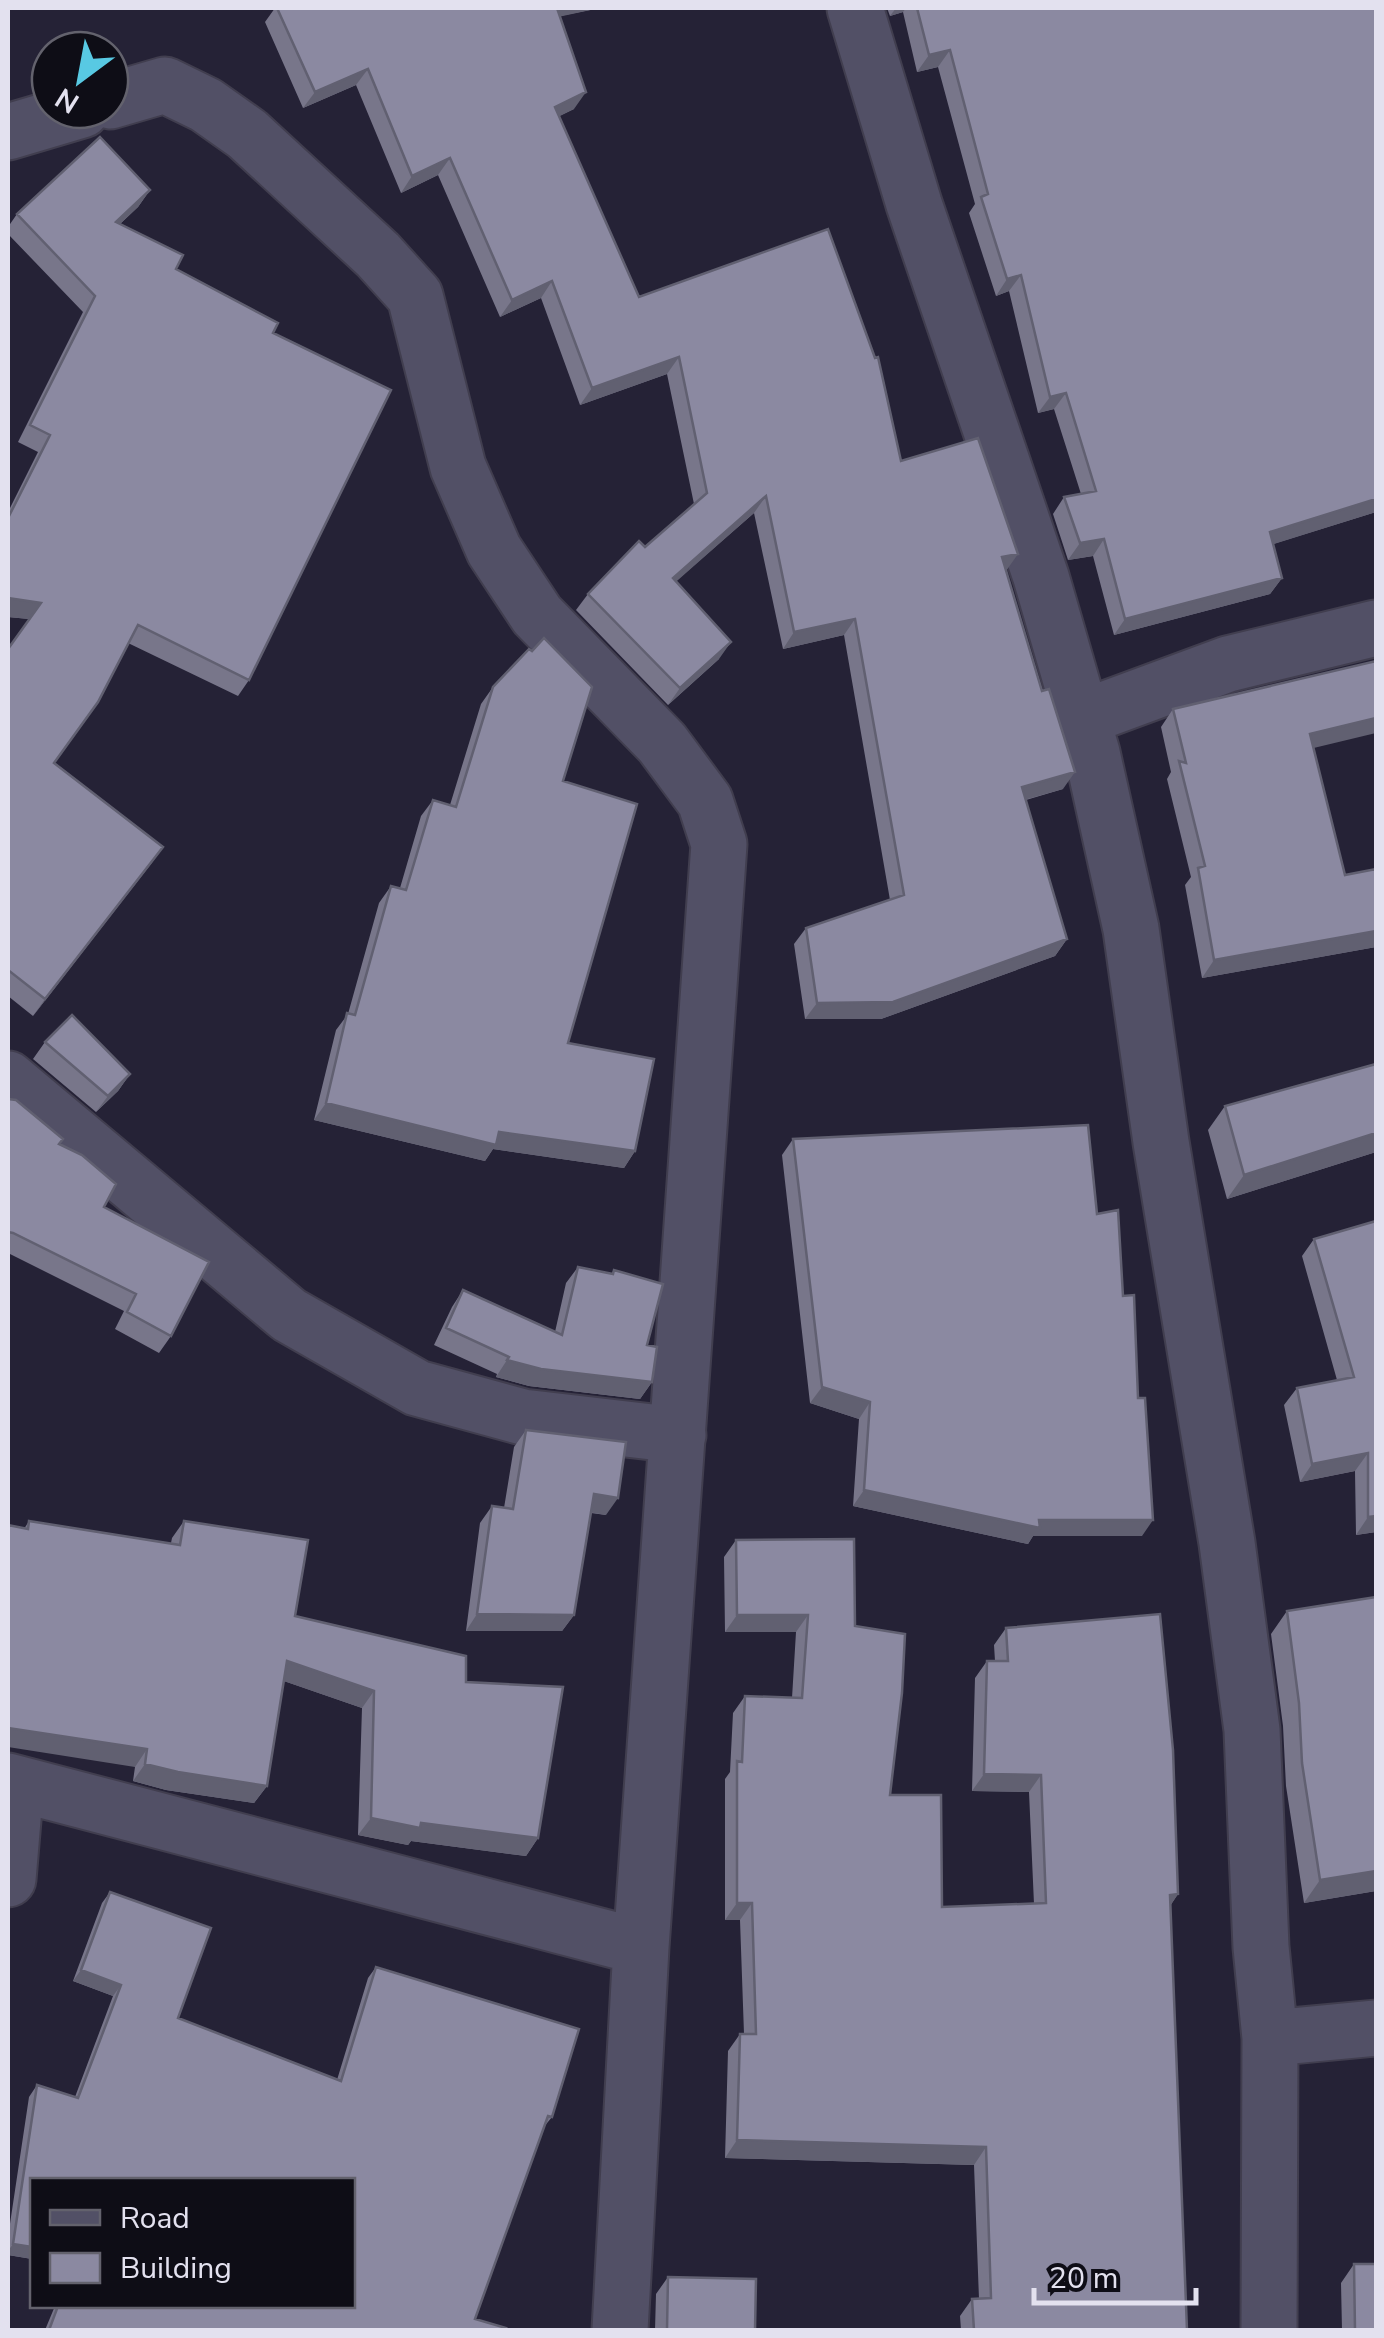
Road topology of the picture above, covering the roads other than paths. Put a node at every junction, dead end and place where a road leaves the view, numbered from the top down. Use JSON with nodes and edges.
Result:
{"nodes":[{"id":1,"x":854,"y":8,"type":"edge"},
{"id":2,"x":130,"y":96,"type":"edge"},
{"id":3,"x":1376,"y":628,"type":"edge"},
{"id":4,"x":1082,"y":718,"type":"junction"},
{"id":5,"x":8,"y":1080,"type":"edge"},
{"id":6,"x":678,"y":1435,"type":"junction"},
{"id":7,"x":12,"y":1783,"type":"edge"},
{"id":8,"x":8,"y":1879,"type":"edge"},
{"id":9,"x":641,"y":1948,"type":"junction"},
{"id":10,"x":1376,"y":2028,"type":"edge"},
{"id":11,"x":1270,"y":2038,"type":"junction"},
{"id":12,"x":620,"y":2330,"type":"edge"},
{"id":13,"x":1269,"y":2330,"type":"edge"}],
"edges":[{"from":1,"to":4,"type":"street"},
{"from":2,"to":6,"type":"street"},
{"from":3,"to":4,"type":"street"},
{"from":4,"to":11,"type":"street"},
{"from":5,"to":6,"type":"street"},
{"from":6,"to":9,"type":"street"},
{"from":7,"to":8,"type":"street"},
{"from":7,"to":9,"type":"street"},
{"from":9,"to":12,"type":"street"},
{"from":10,"to":11,"type":"street"},
{"from":11,"to":13,"type":"street"}]}
